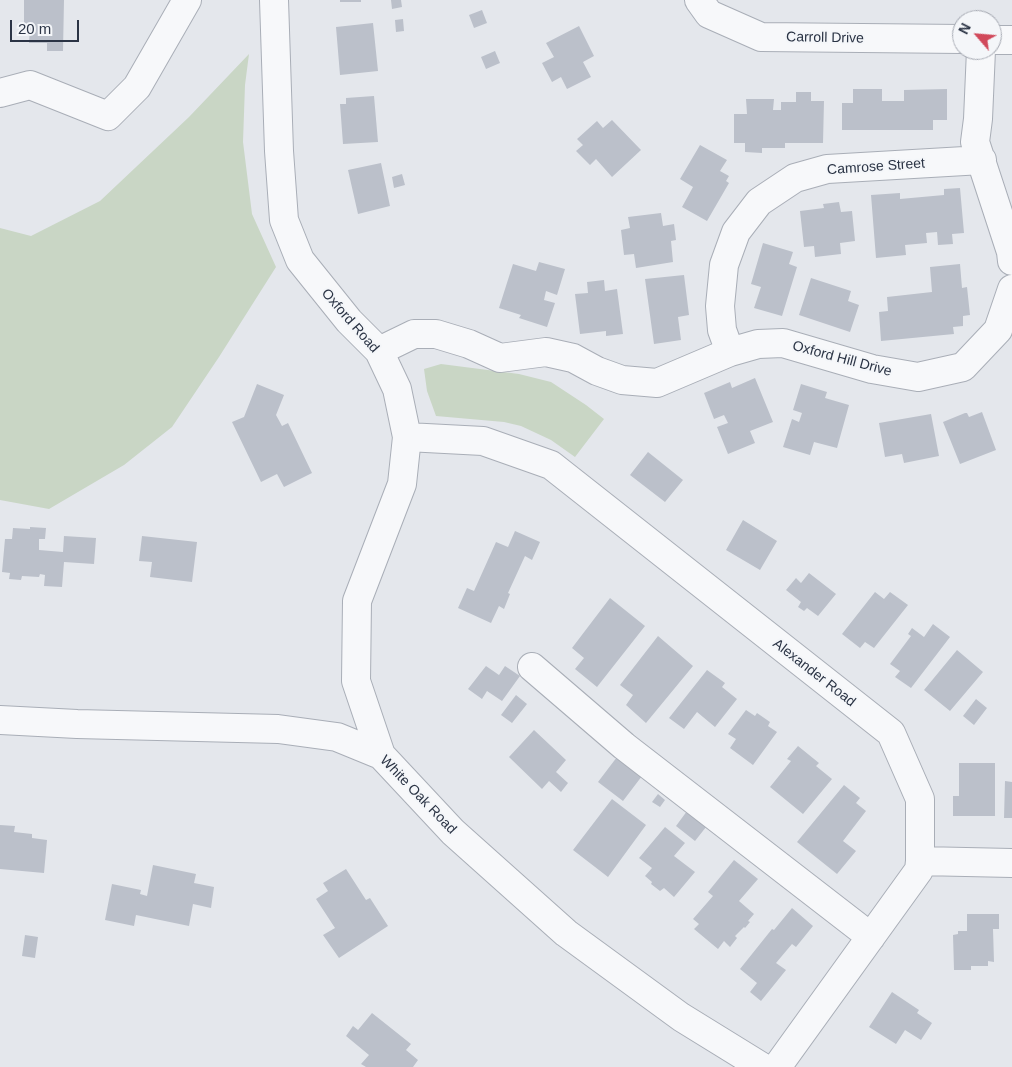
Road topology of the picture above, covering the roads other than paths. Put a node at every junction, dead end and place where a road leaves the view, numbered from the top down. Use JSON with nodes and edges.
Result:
{"nodes":[{"id":1,"x":187,"y":0,"type":"edge"},
{"id":2,"x":274,"y":0,"type":"edge"},
{"id":3,"x":699,"y":0,"type":"edge"},
{"id":4,"x":952,"y":39,"type":"edge"},
{"id":5,"x":981,"y":60,"type":"edge"},
{"id":6,"x":0,"y":93,"type":"edge"},
{"id":7,"x":982,"y":160,"type":"junction"},
{"id":8,"x":1012,"y":261,"type":"edge"},
{"id":9,"x":1012,"y":289,"type":"edge"},
{"id":10,"x":379,"y":352,"type":"junction"},
{"id":11,"x":730,"y":352,"type":"junction"},
{"id":12,"x":407,"y":437,"type":"junction"},
{"id":13,"x":532,"y":667,"type":"dead end"},
{"id":14,"x":0,"y":720,"type":"edge"},
{"id":15,"x":381,"y":755,"type":"junction"},
{"id":16,"x":920,"y":861,"type":"junction"},
{"id":17,"x":1012,"y":863,"type":"edge"},
{"id":18,"x":871,"y":937,"type":"junction"},
{"id":19,"x":762,"y":1067,"type":"edge"},
{"id":20,"x":777,"y":1067,"type":"edge"}],
"edges":[{"from":1,"to":6,"type":"street"},
{"from":2,"to":10,"type":"street","name":"Oxford Road"},
{"from":3,"to":4,"type":"street","name":"Carroll Drive"},
{"from":5,"to":7,"type":"street"},
{"from":7,"to":8,"type":"street"},
{"from":7,"to":11,"type":"street","name":"Camrose Street"},
{"from":9,"to":11,"type":"street","name":"Oxford Hill Drive"},
{"from":10,"to":11,"type":"street","name":"Oxford Hill Drive"},
{"from":10,"to":12,"type":"street","name":"Oxford Road"},
{"from":12,"to":15,"type":"street","name":"Oxford Road"},
{"from":12,"to":16,"type":"street","name":"Alexander Road"},
{"from":13,"to":18,"type":"street"},
{"from":14,"to":15,"type":"street","name":"White Oak Road"},
{"from":15,"to":19,"type":"street","name":"White Oak Road"},
{"from":16,"to":17,"type":"street"},
{"from":16,"to":18,"type":"street","name":"Alexander Road"},
{"from":18,"to":20,"type":"street","name":"Alexander Road"}]}
